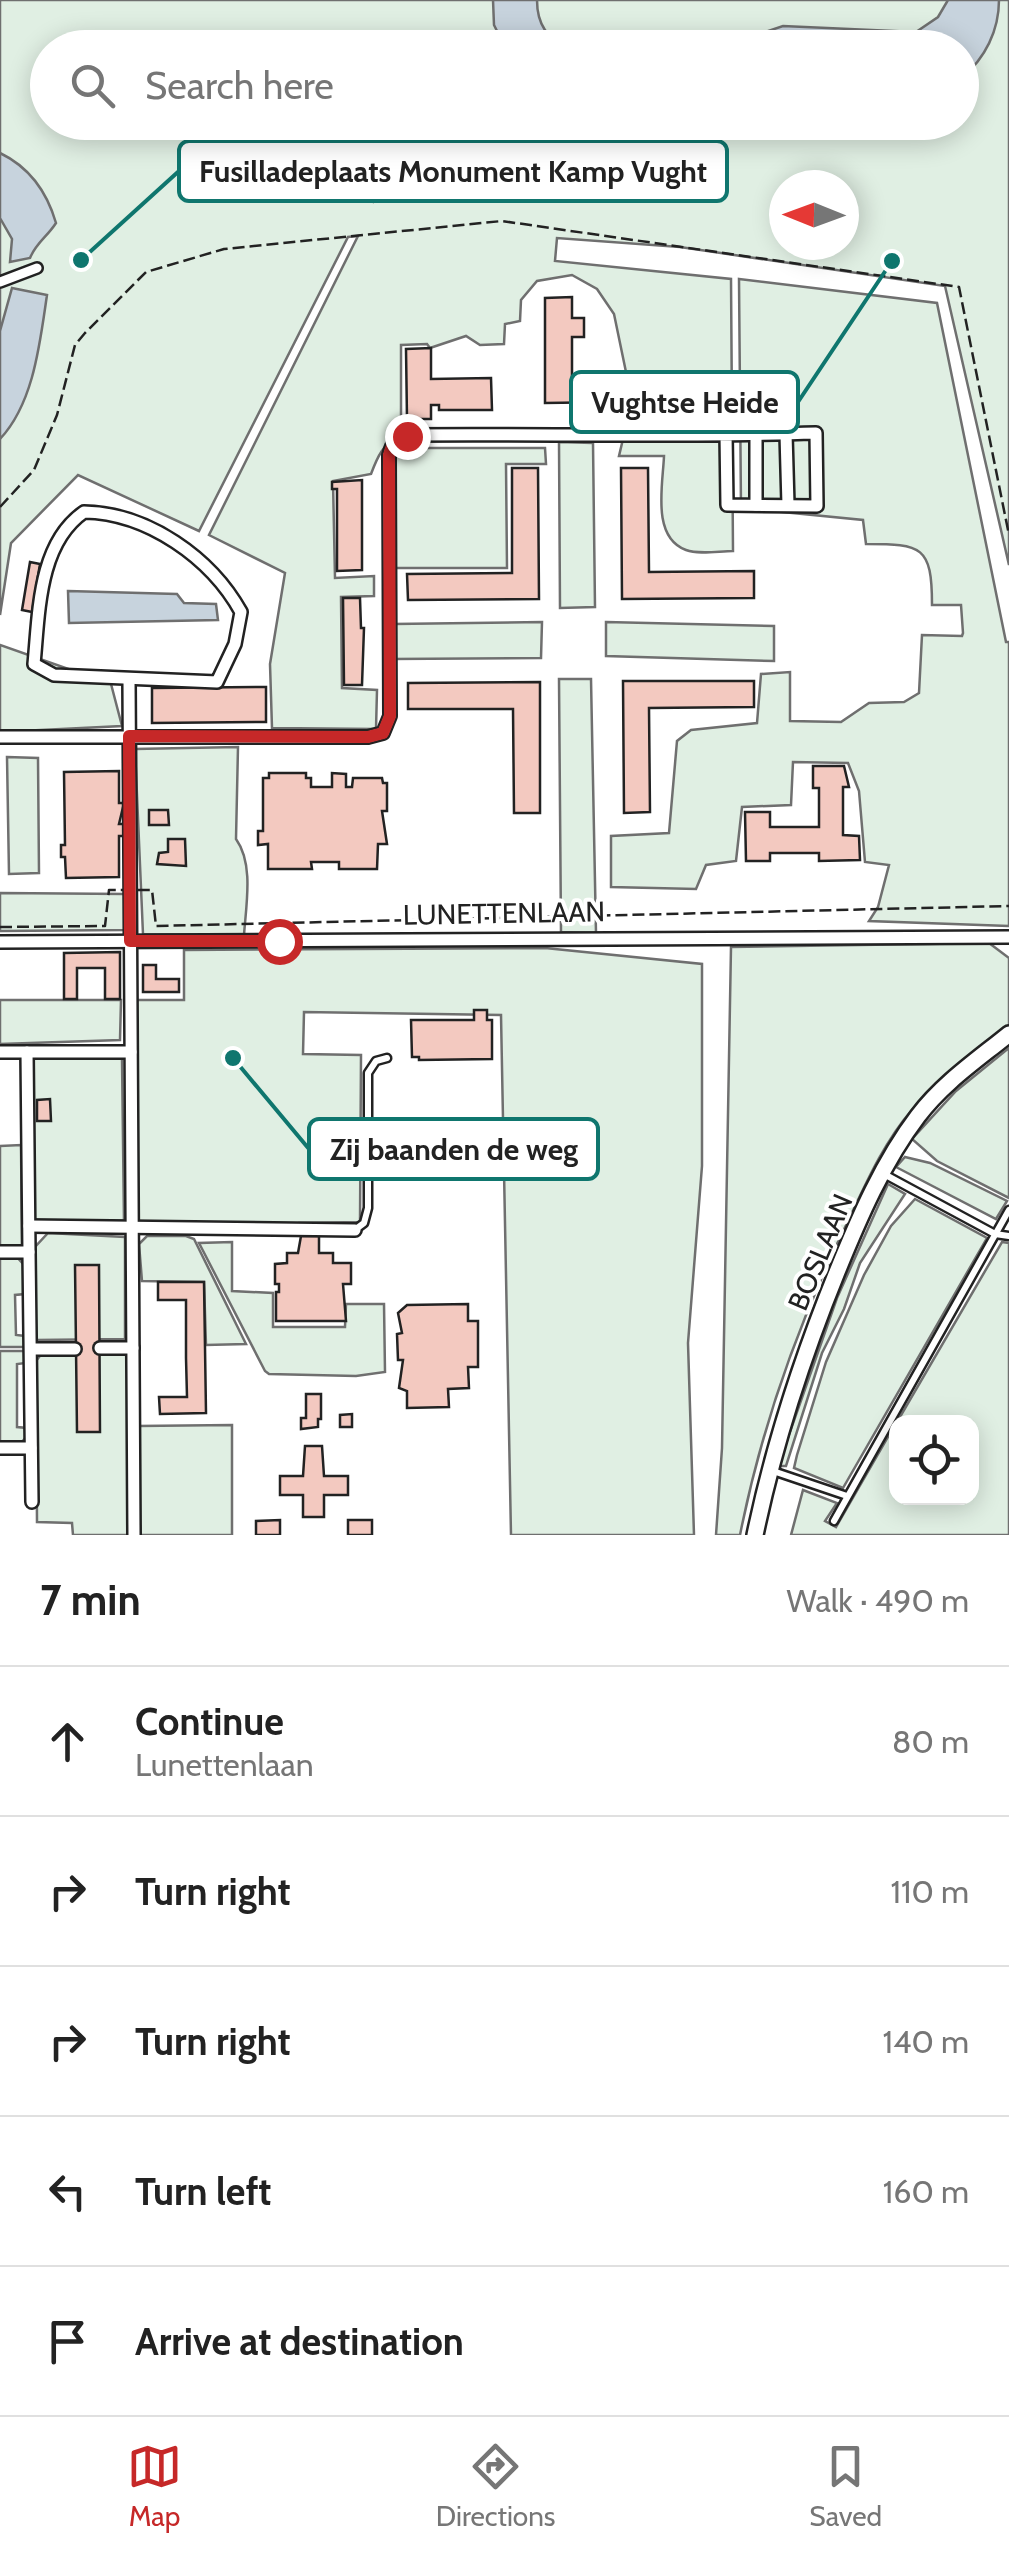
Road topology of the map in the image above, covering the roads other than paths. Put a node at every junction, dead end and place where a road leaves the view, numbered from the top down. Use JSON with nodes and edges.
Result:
{"nodes":[{"id":1,"x":37,"y":268,"type":"dead end"},
{"id":2,"x":0,"y":282,"type":"edge"},
{"id":3,"x":726,"y":433,"type":"junction"},
{"id":4,"x":756,"y":433,"type":"junction"},
{"id":5,"x":786,"y":434,"type":"junction"},
{"id":6,"x":756,"y":505,"type":"junction"},
{"id":7,"x":788,"y":505,"type":"junction"},
{"id":8,"x":129,"y":680,"type":"junction"},
{"id":9,"x":129,"y":736,"type":"junction"},
{"id":10,"x":0,"y":737,"type":"edge"},
{"id":11,"x":1009,"y":937,"type":"edge"},
{"id":12,"x":130,"y":941,"type":"junction"},
{"id":13,"x":0,"y":942,"type":"edge"},
{"id":14,"x":1009,"y":1034,"type":"edge"},
{"id":15,"x":0,"y":1052,"type":"edge"},
{"id":16,"x":28,"y":1052,"type":"junction"},
{"id":17,"x":131,"y":1052,"type":"junction"},
{"id":18,"x":386,"y":1058,"type":"dead end"},
{"id":19,"x":882,"y":1173,"type":"junction"},
{"id":20,"x":1009,"y":1210,"type":"edge"},
{"id":21,"x":30,"y":1226,"type":"junction"},
{"id":22,"x":132,"y":1229,"type":"junction"},
{"id":23,"x":355,"y":1230,"type":"joint"},
{"id":24,"x":994,"y":1234,"type":"junction"},
{"id":25,"x":1009,"y":1236,"type":"edge"},
{"id":26,"x":0,"y":1252,"type":"edge"},
{"id":27,"x":29,"y":1252,"type":"junction"},
{"id":28,"x":100,"y":1348,"type":"dead end"},
{"id":29,"x":133,"y":1348,"type":"junction"},
{"id":30,"x":31,"y":1349,"type":"junction"},
{"id":31,"x":75,"y":1349,"type":"dead end"},
{"id":32,"x":0,"y":1448,"type":"edge"},
{"id":33,"x":31,"y":1448,"type":"junction"},
{"id":34,"x":769,"y":1470,"type":"junction"},
{"id":35,"x":847,"y":1496,"type":"junction"},
{"id":36,"x":32,"y":1502,"type":"dead end"},
{"id":37,"x":834,"y":1521,"type":"dead end"},
{"id":38,"x":134,"y":1535,"type":"edge"},
{"id":39,"x":755,"y":1535,"type":"edge"}],
"edges":[{"from":1,"to":2,"type":"street"},
{"from":3,"to":4,"type":"street"},
{"from":3,"to":6,"type":"street"},
{"from":3,"to":9,"type":"street"},
{"from":4,"to":5,"type":"street"},
{"from":4,"to":6,"type":"street"},
{"from":5,"to":7,"type":"street"},
{"from":5,"to":7,"type":"street"},
{"from":6,"to":7,"type":"street"},
{"from":8,"to":8,"type":"street"},
{"from":8,"to":9,"type":"street"},
{"from":9,"to":10,"type":"street"},
{"from":9,"to":12,"type":"street"},
{"from":11,"to":12,"type":"street","name":"LUNETTENLAAN"},
{"from":12,"to":13,"type":"street","name":"LUNETTENLAAN"},
{"from":12,"to":17,"type":"street"},
{"from":14,"to":19,"type":"main road","name":"BOSLAAN"},
{"from":15,"to":16,"type":"street"},
{"from":16,"to":17,"type":"street"},
{"from":16,"to":21,"type":"street"},
{"from":17,"to":22,"type":"street"},
{"from":18,"to":23,"type":"lane"},
{"from":19,"to":24,"type":"lane"},
{"from":19,"to":34,"type":"main road","name":"BOSLAAN"},
{"from":20,"to":24,"type":"lane"},
{"from":21,"to":22,"type":"street"},
{"from":21,"to":27,"type":"street"},
{"from":22,"to":23,"type":"street"},
{"from":22,"to":29,"type":"street"},
{"from":24,"to":25,"type":"lane"},
{"from":24,"to":35,"type":"lane"},
{"from":26,"to":27,"type":"street"},
{"from":27,"to":30,"type":"street"},
{"from":28,"to":29,"type":"street"},
{"from":29,"to":38,"type":"street"},
{"from":30,"to":31,"type":"street"},
{"from":30,"to":33,"type":"street"},
{"from":32,"to":33,"type":"street"},
{"from":33,"to":36,"type":"street"},
{"from":34,"to":35,"type":"lane"},
{"from":34,"to":39,"type":"main road","name":"BOSLAAN"},
{"from":35,"to":37,"type":"lane"}]}
